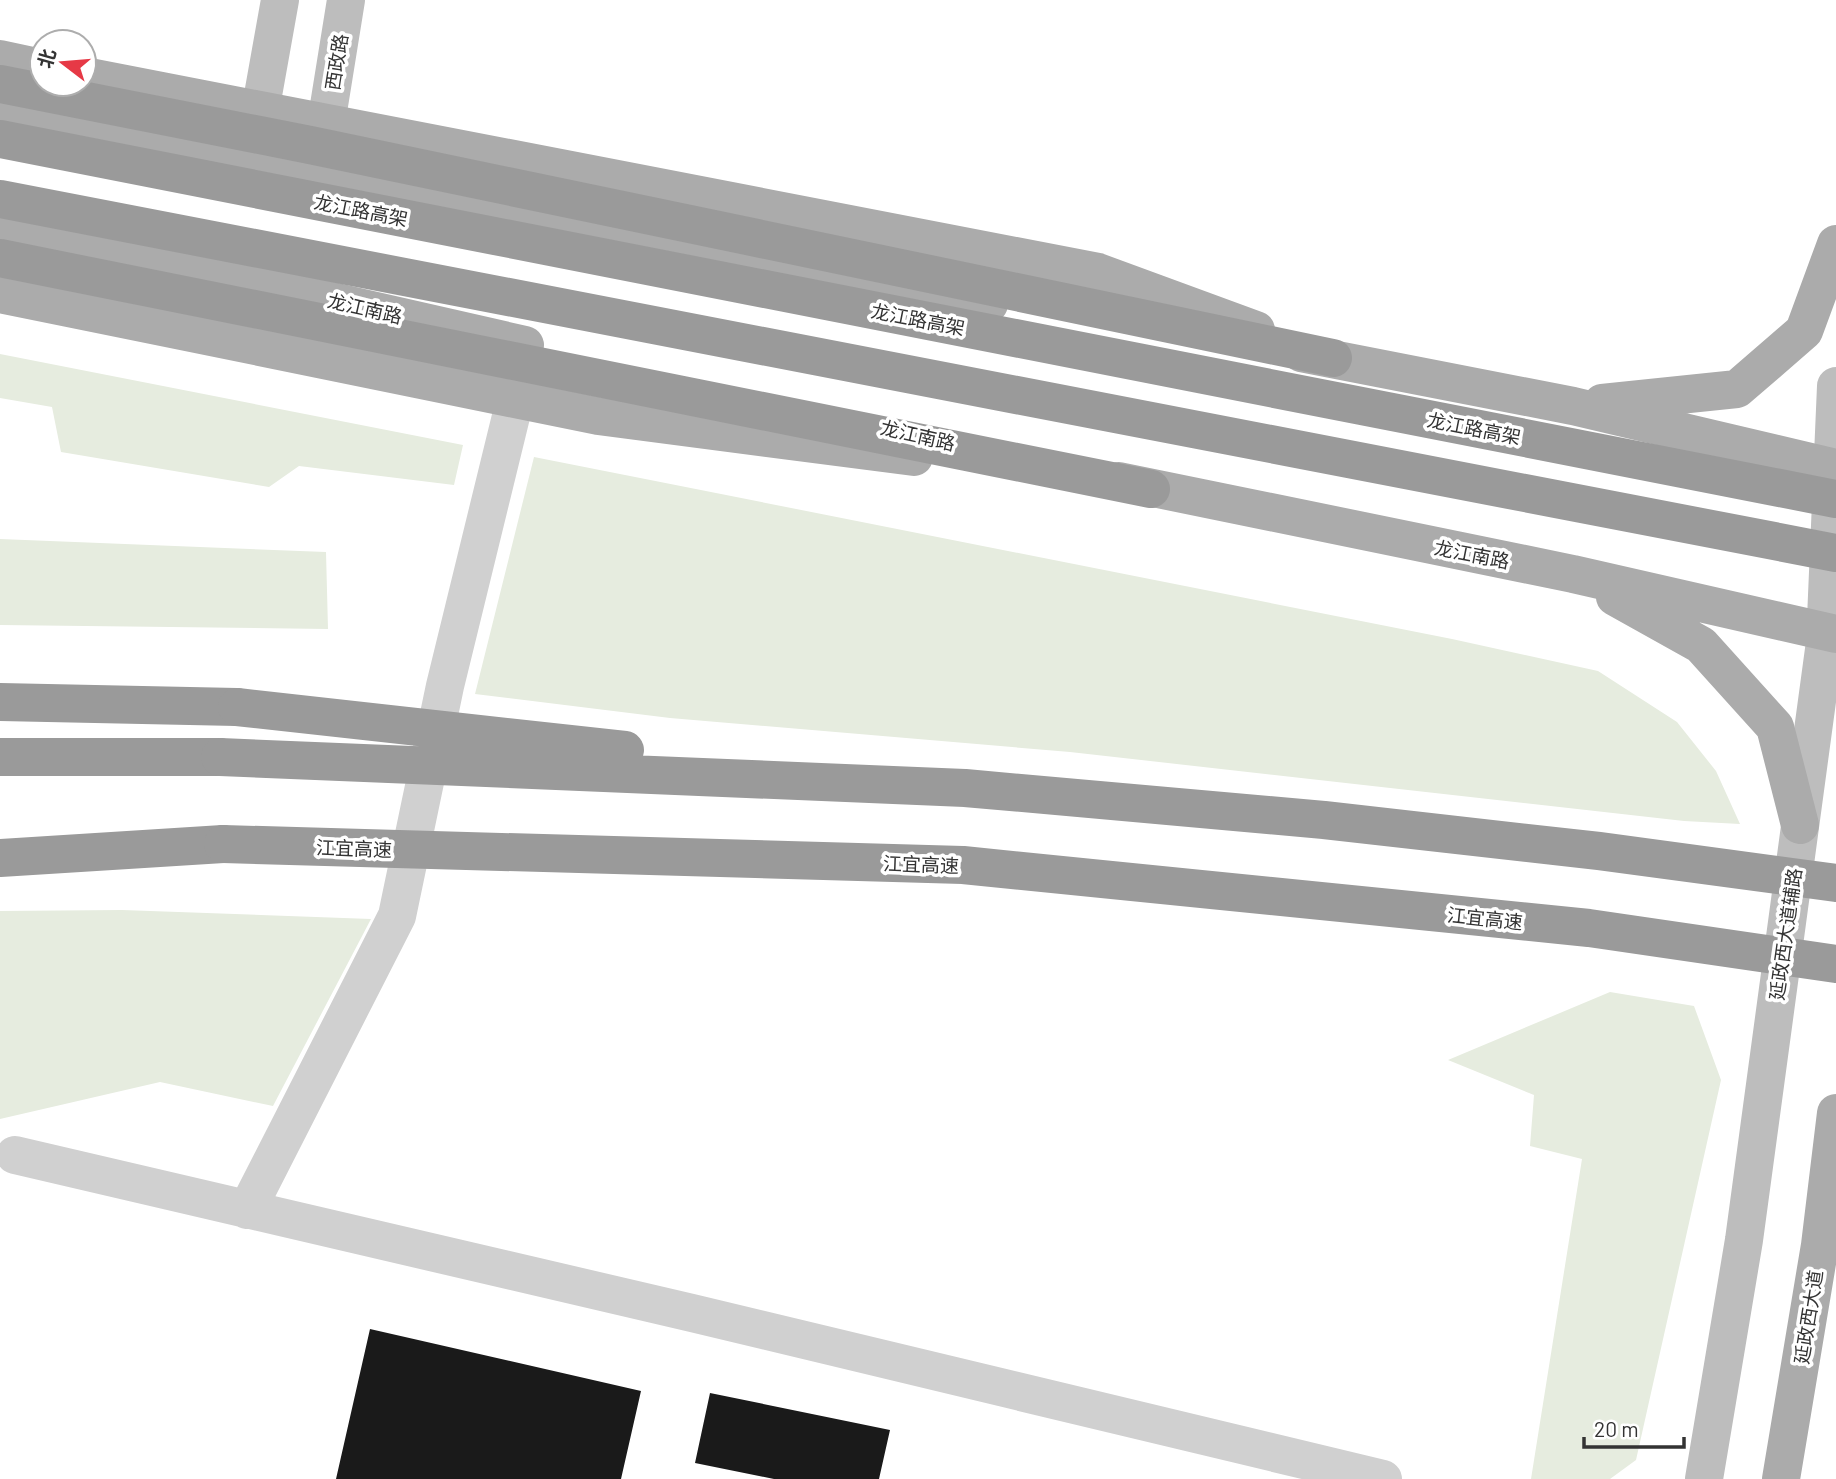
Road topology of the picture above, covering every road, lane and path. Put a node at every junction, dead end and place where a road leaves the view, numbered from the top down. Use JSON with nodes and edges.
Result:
{"nodes":[{"id":1,"x":280,"y":0,"type":"edge"},
{"id":2,"x":346,"y":0,"type":"edge"},
{"id":3,"x":0,"y":59,"type":"edge"},
{"id":4,"x":28,"y":65,"type":"edge"},
{"id":5,"x":98,"y":79,"type":"edge"},
{"id":6,"x":0,"y":84,"type":"edge"},
{"id":7,"x":0,"y":111,"type":"edge"},
{"id":8,"x":260,"y":113,"type":"junction"},
{"id":9,"x":326,"y":124,"type":"junction"},
{"id":10,"x":0,"y":139,"type":"edge"},
{"id":11,"x":0,"y":199,"type":"edge"},
{"id":12,"x":0,"y":233,"type":"edge"},
{"id":13,"x":1836,"y":244,"type":"edge"},
{"id":14,"x":0,"y":258,"type":"edge"},
{"id":15,"x":0,"y":294,"type":"edge"},
{"id":16,"x":1333,"y":359,"type":"junction"},
{"id":17,"x":1836,"y":386,"type":"edge"},
{"id":18,"x":515,"y":400,"type":"junction"},
{"id":19,"x":1573,"y":406,"type":"junction"},
{"id":20,"x":1834,"y":478,"type":"edge"},
{"id":21,"x":1151,"y":489,"type":"junction"},
{"id":22,"x":1836,"y":553,"type":"edge"},
{"id":23,"x":1573,"y":574,"type":"junction"},
{"id":24,"x":1830,"y":634,"type":"edge"},
{"id":25,"x":0,"y":702,"type":"edge"},
{"id":26,"x":0,"y":757,"type":"edge"},
{"id":27,"x":965,"y":788,"type":"junction"},
{"id":28,"x":1800,"y":825,"type":"junction"},
{"id":29,"x":0,"y":839,"type":"edge"},
{"id":30,"x":223,"y":844,"type":"junction"},
{"id":31,"x":0,"y":858,"type":"edge"},
{"id":32,"x":1836,"y":884,"type":"edge"},
{"id":33,"x":1836,"y":964,"type":"edge"},
{"id":34,"x":1836,"y":1113,"type":"edge"},
{"id":35,"x":15,"y":1156,"type":"dead end"},
{"id":36,"x":247,"y":1210,"type":"junction"},
{"id":37,"x":1383,"y":1479,"type":"edge"},
{"id":38,"x":1704,"y":1479,"type":"edge"},
{"id":39,"x":1781,"y":1479,"type":"edge"}],
"edges":[{"from":1,"to":8,"type":"street"},
{"from":2,"to":9,"type":"street","name":"西政路"},
{"from":3,"to":4,"type":"main road"},
{"from":5,"to":8,"type":"main road"},
{"from":6,"to":16,"type":"highway"},
{"from":7,"to":16,"type":"main road"},
{"from":8,"to":9,"type":"main road"},
{"from":9,"to":16,"type":"main road"},
{"from":10,"to":20,"type":"highway","name":"龙江路高架","bridge":true},
{"from":11,"to":22,"type":"highway","bridge":true},
{"from":12,"to":21,"type":"main road","name":"龙江南路"},
{"from":13,"to":19,"type":"main road"},
{"from":14,"to":21,"type":"highway"},
{"from":15,"to":18,"type":"main road"},
{"from":16,"to":19,"type":"main road"},
{"from":17,"to":20,"type":"street","name":"延政西大道辅路"},
{"from":18,"to":21,"type":"main road"},
{"from":18,"to":36,"type":"street"},
{"from":19,"to":20,"type":"main road"},
{"from":20,"to":24,"type":"street","name":"延政西大道辅路"},
{"from":21,"to":23,"type":"main road","name":"龙江南路"},
{"from":23,"to":24,"type":"main road","name":"龙江南路"},
{"from":23,"to":28,"type":"main road"},
{"from":24,"to":28,"type":"street","name":"延政西大道辅路"},
{"from":25,"to":27,"type":"highway","bridge":true},
{"from":26,"to":27,"type":"highway","bridge":true},
{"from":27,"to":32,"type":"highway","bridge":true},
{"from":28,"to":38,"type":"street","name":"延政西大道辅路"},
{"from":29,"to":30,"type":"highway","name":"江宜高速"},
{"from":30,"to":31,"type":"highway"},
{"from":30,"to":33,"type":"highway","name":"江宜高速","bridge":true},
{"from":34,"to":39,"type":"main road","name":"延政西大道"},
{"from":35,"to":36,"type":"street"},
{"from":36,"to":37,"type":"street"}]}
